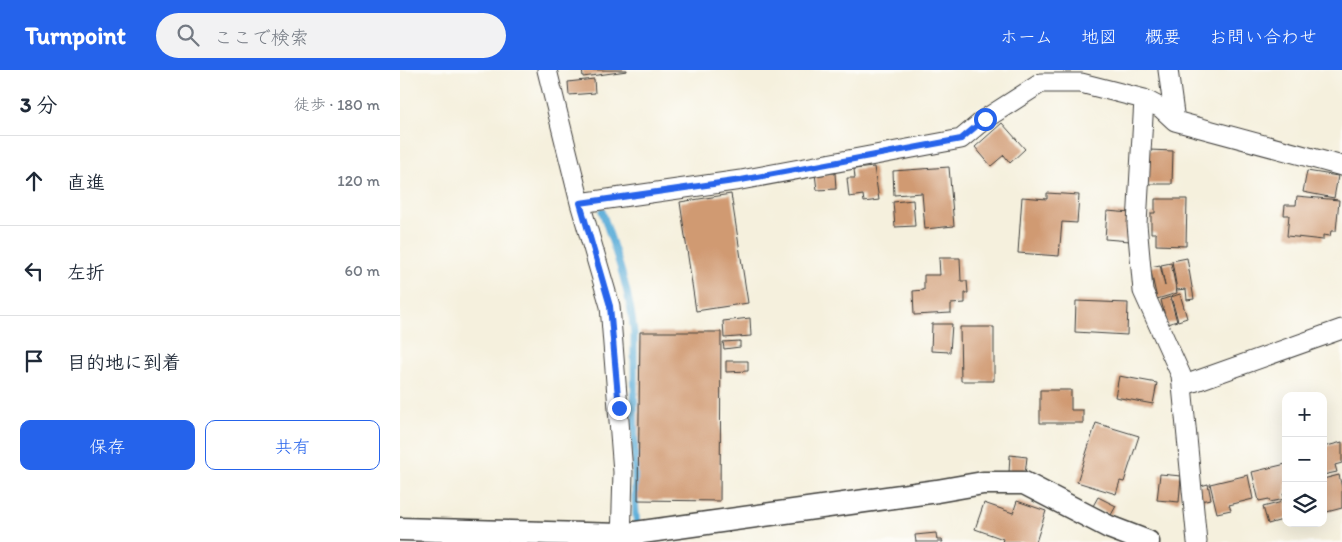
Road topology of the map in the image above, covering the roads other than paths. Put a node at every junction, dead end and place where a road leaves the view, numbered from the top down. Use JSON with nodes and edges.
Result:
{"nodes":[{"id":1,"x":547,"y":70,"type":"edge"},
{"id":2,"x":1168,"y":70,"type":"edge"},
{"id":3,"x":1144,"y":99,"type":"junction"},
{"id":4,"x":1175,"y":121,"type":"junction"},
{"id":5,"x":1342,"y":166,"type":"edge"},
{"id":6,"x":580,"y":203,"type":"junction"},
{"id":7,"x":1342,"y":329,"type":"edge"},
{"id":8,"x":1182,"y":386,"type":"junction"},
{"id":9,"x":400,"y":529,"type":"edge"},
{"id":10,"x":636,"y":536,"type":"edge"},
{"id":11,"x":1148,"y":542,"type":"edge"},
{"id":12,"x":1197,"y":542,"type":"edge"}],
"edges":[{"from":1,"to":6,"type":"street"},
{"from":2,"to":4,"type":"street"},
{"from":3,"to":4,"type":"street"},
{"from":3,"to":6,"type":"street"},
{"from":3,"to":8,"type":"street"},
{"from":4,"to":5,"type":"street"},
{"from":6,"to":10,"type":"street"},
{"from":7,"to":8,"type":"street"},
{"from":8,"to":12,"type":"street"},
{"from":9,"to":10,"type":"street"},
{"from":10,"to":11,"type":"street"}]}
